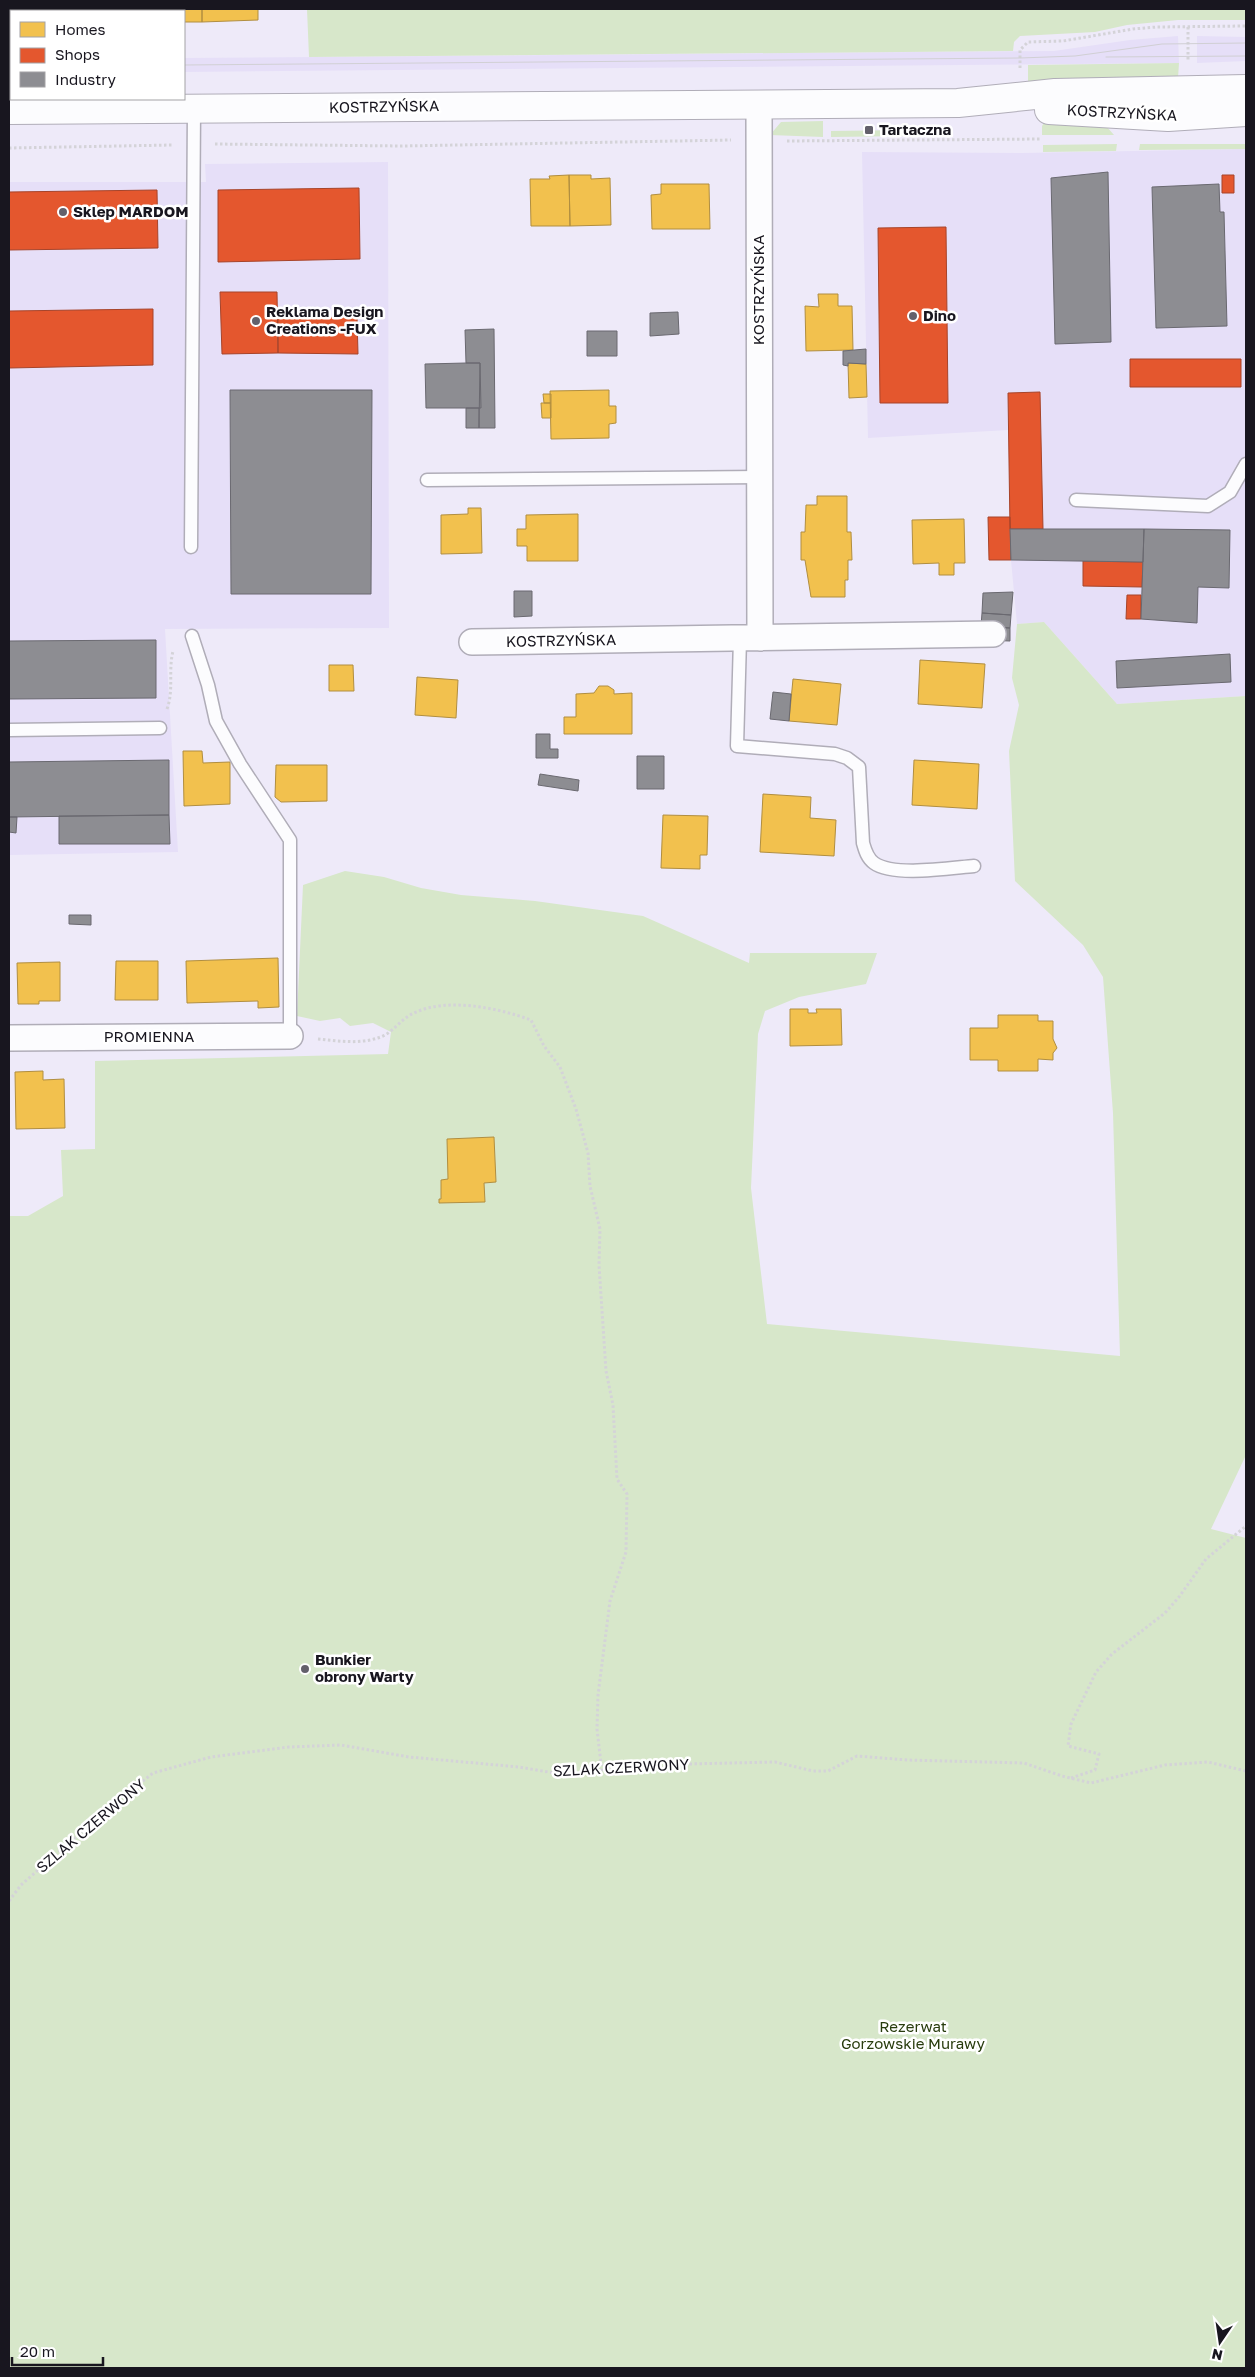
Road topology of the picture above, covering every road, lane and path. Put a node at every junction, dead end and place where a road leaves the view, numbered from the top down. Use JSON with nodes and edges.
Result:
{"nodes":[{"id":1,"x":1246,"y":26,"type":"edge"},
{"id":2,"x":1188,"y":27,"type":"junction"},
{"id":3,"x":1188,"y":64,"type":"dead end"},
{"id":4,"x":1020,"y":74,"type":"dead end"},
{"id":5,"x":1246,"y":89,"type":"edge"},
{"id":6,"x":968,"y":102,"type":"junction"},
{"id":7,"x":759,"y":104,"type":"junction"},
{"id":8,"x":194,"y":109,"type":"junction"},
{"id":9,"x":9,"y":110,"type":"edge"},
{"id":10,"x":1246,"y":112,"type":"edge"},
{"id":11,"x":759,"y":139,"type":"junction"},
{"id":12,"x":1045,"y":139,"type":"dead end"},
{"id":13,"x":193,"y":144,"type":"junction"},
{"id":14,"x":9,"y":148,"type":"edge"},
{"id":15,"x":1246,"y":464,"type":"edge"},
{"id":16,"x":760,"y":477,"type":"junction"},
{"id":17,"x":427,"y":480,"type":"dead end"},
{"id":18,"x":1076,"y":500,"type":"dead end"},
{"id":19,"x":191,"y":548,"type":"dead end"},
{"id":20,"x":993,"y":634,"type":"dead end"},
{"id":21,"x":192,"y":636,"type":"joint"},
{"id":22,"x":750,"y":638,"type":"junction"},
{"id":23,"x":472,"y":642,"type":"dead end"},
{"id":24,"x":160,"y":728,"type":"joint"},
{"id":25,"x":9,"y":730,"type":"edge"},
{"id":26,"x":974,"y":866,"type":"dead end"},
{"id":27,"x":290,"y":1036,"type":"junction"},
{"id":28,"x":9,"y":1038,"type":"edge"},
{"id":29,"x":1246,"y":1526,"type":"edge"},
{"id":30,"x":1246,"y":1771,"type":"edge"},
{"id":31,"x":602,"y":1772,"type":"junction"},
{"id":32,"x":1070,"y":1778,"type":"junction"},
{"id":33,"x":9,"y":1901,"type":"edge"}],
"edges":[{"from":1,"to":2,"type":"path"},
{"from":2,"to":3,"type":"path"},
{"from":2,"to":4,"type":"path"},
{"from":5,"to":6,"type":"main road","name":"KOSTRZYŃSKA"},
{"from":6,"to":7,"type":"main road","name":"KOSTRZYŃSKA"},
{"from":6,"to":10,"type":"main road","name":"KOSTRZYŃSKA"},
{"from":7,"to":8,"type":"main road","name":"KOSTRZYŃSKA"},
{"from":7,"to":11,"type":"street","name":"KOSTRZYŃSKA"},
{"from":8,"to":9,"type":"main road","name":"KOSTRZYŃSKA"},
{"from":8,"to":13,"type":"lane"},
{"from":11,"to":12,"type":"path"},
{"from":11,"to":13,"type":"path"},
{"from":11,"to":16,"type":"street","name":"KOSTRZYŃSKA"},
{"from":13,"to":14,"type":"path"},
{"from":13,"to":19,"type":"lane"},
{"from":15,"to":18,"type":"lane"},
{"from":16,"to":17,"type":"lane"},
{"from":16,"to":22,"type":"street","name":"KOSTRZYŃSKA"},
{"from":20,"to":22,"type":"street","name":"KOSTRZYŃSKA"},
{"from":21,"to":24,"type":"path"},
{"from":21,"to":27,"type":"lane"},
{"from":22,"to":23,"type":"street","name":"KOSTRZYŃSKA"},
{"from":22,"to":26,"type":"lane","name":"KOSTRZYŃSKA"},
{"from":24,"to":25,"type":"lane"},
{"from":27,"to":28,"type":"street","name":"PROMIENNA"},
{"from":27,"to":31,"type":"path"},
{"from":29,"to":32,"type":"path"},
{"from":30,"to":32,"type":"path","name":"SZLAK CZERWONY"},
{"from":31,"to":32,"type":"path","name":"SZLAK CZERWONY"},
{"from":31,"to":33,"type":"path","name":"SZLAK CZERWONY"}]}
